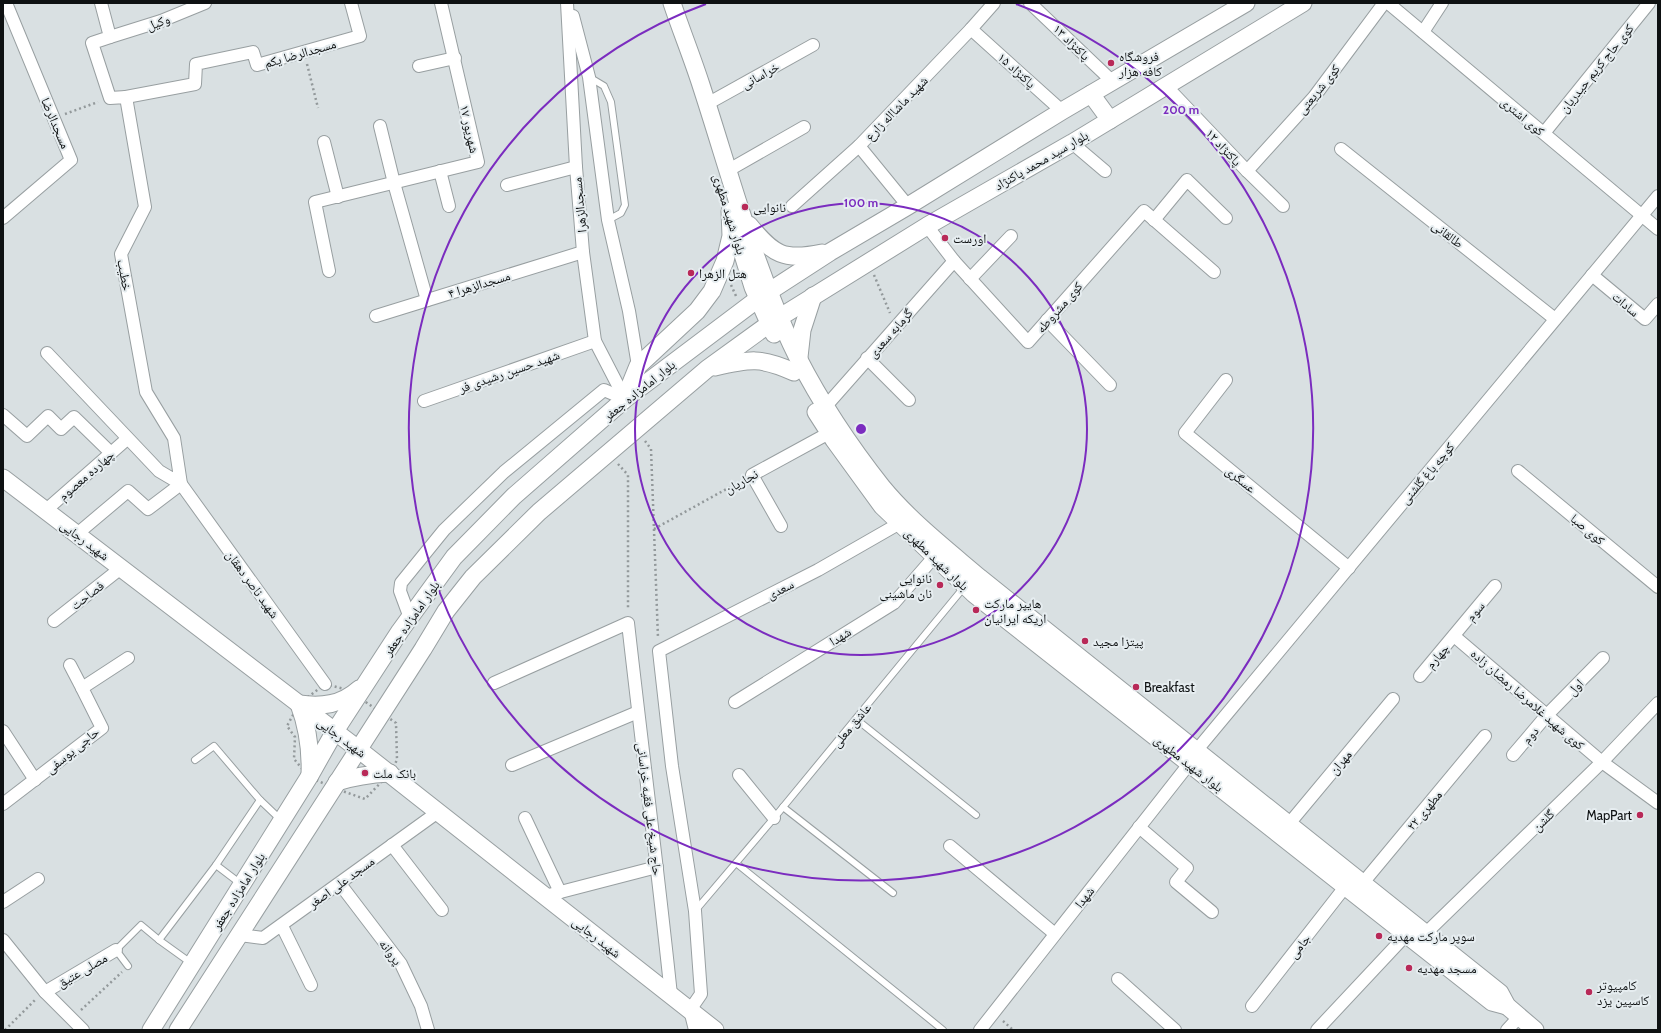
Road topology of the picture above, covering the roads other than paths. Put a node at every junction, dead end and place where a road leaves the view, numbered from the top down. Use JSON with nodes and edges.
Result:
{"nodes":[{"id":1,"x":6,"y":3,"type":"edge"},
{"id":2,"x":101,"y":3,"type":"edge"},
{"id":3,"x":205,"y":3,"type":"edge"},
{"id":4,"x":351,"y":3,"type":"edge"},
{"id":5,"x":441,"y":3,"type":"edge"},
{"id":6,"x":569,"y":3,"type":"edge"},
{"id":7,"x":662,"y":3,"type":"edge"},
{"id":8,"x":672,"y":3,"type":"edge"},
{"id":9,"x":994,"y":3,"type":"edge"},
{"id":10,"x":1030,"y":3,"type":"edge"},
{"id":11,"x":1246,"y":3,"type":"edge"},
{"id":12,"x":1303,"y":3,"type":"edge"},
{"id":13,"x":1384,"y":3,"type":"edge"},
{"id":14,"x":1388,"y":3,"type":"edge"},
{"id":15,"x":1442,"y":3,"type":"edge"},
{"id":16,"x":1649,"y":3,"type":"edge"},
{"id":17,"x":971,"y":29,"type":"junction"},
{"id":18,"x":1423,"y":32,"type":"junction"},
{"id":19,"x":110,"y":37,"type":"junction"},
{"id":20,"x":813,"y":45,"type":"dead end"},
{"id":21,"x":455,"y":58,"type":"junction"},
{"id":22,"x":419,"y":66,"type":"dead end"},
{"id":23,"x":589,"y":77,"type":"junction"},
{"id":24,"x":1113,"y":82,"type":"junction"},
{"id":25,"x":1166,"y":86,"type":"junction"},
{"id":26,"x":1091,"y":94,"type":"junction"},
{"id":27,"x":126,"y":98,"type":"junction"},
{"id":28,"x":707,"y":104,"type":"junction"},
{"id":29,"x":1062,"y":111,"type":"junction"},
{"id":30,"x":1110,"y":120,"type":"junction"},
{"id":31,"x":380,"y":126,"type":"dead end"},
{"id":32,"x":804,"y":127,"type":"dead end"},
{"id":33,"x":1544,"y":133,"type":"junction"},
{"id":34,"x":324,"y":142,"type":"dead end"},
{"id":35,"x":1072,"y":143,"type":"junction"},
{"id":36,"x":859,"y":146,"type":"junction"},
{"id":37,"x":1341,"y":150,"type":"dead end"},
{"id":38,"x":576,"y":167,"type":"junction"},
{"id":39,"x":440,"y":171,"type":"junction"},
{"id":40,"x":728,"y":171,"type":"junction"},
{"id":41,"x":1105,"y":171,"type":"dead end"},
{"id":42,"x":1247,"y":171,"type":"junction"},
{"id":43,"x":394,"y":183,"type":"junction"},
{"id":44,"x":507,"y":185,"type":"dead end"},
{"id":45,"x":1658,"y":196,"type":"edge"},
{"id":46,"x":338,"y":197,"type":"junction"},
{"id":47,"x":449,"y":206,"type":"dead end"},
{"id":48,"x":792,"y":206,"type":"road end"},
{"id":49,"x":908,"y":206,"type":"junction"},
{"id":50,"x":1283,"y":206,"type":"dead end"},
{"id":51,"x":736,"y":214,"type":"junction"},
{"id":52,"x":1642,"y":215,"type":"junction"},
{"id":53,"x":3,"y":218,"type":"edge"},
{"id":54,"x":1226,"y":218,"type":"dead end"},
{"id":55,"x":608,"y":220,"type":"junction"},
{"id":56,"x":1154,"y":220,"type":"junction"},
{"id":57,"x":927,"y":226,"type":"junction"},
{"id":58,"x":1658,"y":229,"type":"edge"},
{"id":59,"x":1011,"y":236,"type":"dead end"},
{"id":60,"x":583,"y":252,"type":"junction"},
{"id":61,"x":830,"y":252,"type":"junction"},
{"id":62,"x":954,"y":261,"type":"junction"},
{"id":63,"x":329,"y":271,"type":"dead end"},
{"id":64,"x":1214,"y":272,"type":"dead end"},
{"id":65,"x":1592,"y":275,"type":"junction"},
{"id":66,"x":970,"y":279,"type":"junction"},
{"id":67,"x":764,"y":294,"type":"junction"},
{"id":68,"x":813,"y":296,"type":"junction"},
{"id":69,"x":428,"y":300,"type":"junction"},
{"id":70,"x":1658,"y":304,"type":"edge"},
{"id":71,"x":376,"y":316,"type":"dead end"},
{"id":72,"x":1555,"y":319,"type":"junction"},
{"id":73,"x":1047,"y":320,"type":"junction"},
{"id":74,"x":774,"y":321,"type":"junction"},
{"id":75,"x":595,"y":341,"type":"junction"},
{"id":76,"x":47,"y":353,"type":"dead end"},
{"id":77,"x":867,"y":358,"type":"junction"},
{"id":78,"x":638,"y":366,"type":"junction"},
{"id":79,"x":797,"y":366,"type":"junction"},
{"id":80,"x":707,"y":369,"type":"junction"},
{"id":81,"x":1226,"y":380,"type":"dead end"},
{"id":82,"x":1110,"y":385,"type":"dead end"},
{"id":83,"x":625,"y":399,"type":"junction"},
{"id":84,"x":909,"y":400,"type":"dead end"},
{"id":85,"x":424,"y":401,"type":"dead end"},
{"id":86,"x":826,"y":406,"type":"junction"},
{"id":87,"x":3,"y":415,"type":"edge"},
{"id":88,"x":829,"y":433,"type":"junction"},
{"id":89,"x":127,"y":439,"type":"junction"},
{"id":90,"x":111,"y":453,"type":"junction"},
{"id":91,"x":1518,"y":471,"type":"dead end"},
{"id":92,"x":3,"y":478,"type":"edge"},
{"id":93,"x":181,"y":484,"type":"junction"},
{"id":94,"x":46,"y":510,"type":"junction"},
{"id":95,"x":900,"y":523,"type":"junction"},
{"id":96,"x":781,"y":526,"type":"dead end"},
{"id":97,"x":77,"y":534,"type":"junction"},
{"id":98,"x":934,"y":557,"type":"junction"},
{"id":99,"x":121,"y":568,"type":"junction"},
{"id":100,"x":1349,"y":568,"type":"junction"},
{"id":101,"x":965,"y":586,"type":"junction"},
{"id":102,"x":1495,"y":586,"type":"dead end"},
{"id":103,"x":1658,"y":587,"type":"edge"},
{"id":104,"x":410,"y":618,"type":"junction"},
{"id":105,"x":54,"y":621,"type":"dead end"},
{"id":106,"x":1454,"y":636,"type":"junction"},
{"id":107,"x":659,"y":651,"type":"joint"},
{"id":108,"x":128,"y":658,"type":"dead end"},
{"id":109,"x":1603,"y":658,"type":"dead end"},
{"id":110,"x":70,"y":666,"type":"dead end"},
{"id":111,"x":1420,"y":676,"type":"dead end"},
{"id":112,"x":494,"y":683,"type":"dead end"},
{"id":113,"x":325,"y":684,"type":"dead end"},
{"id":114,"x":364,"y":686,"type":"junction"},
{"id":115,"x":82,"y":688,"type":"junction"},
{"id":116,"x":1393,"y":699,"type":"dead end"},
{"id":117,"x":735,"y":702,"type":"dead end"},
{"id":118,"x":1658,"y":703,"type":"edge"},
{"id":119,"x":298,"y":704,"type":"junction"},
{"id":120,"x":638,"y":712,"type":"junction"},
{"id":121,"x":1547,"y":715,"type":"junction"},
{"id":122,"x":856,"y":719,"type":"junction"},
{"id":123,"x":375,"y":723,"type":"junction"},
{"id":124,"x":3,"y":731,"type":"edge"},
{"id":125,"x":335,"y":731,"type":"junction"},
{"id":126,"x":1485,"y":736,"type":"dead end"},
{"id":127,"x":358,"y":749,"type":"junction"},
{"id":128,"x":1513,"y":755,"type":"dead end"},
{"id":129,"x":1193,"y":757,"type":"junction"},
{"id":130,"x":195,"y":760,"type":"dead end"},
{"id":131,"x":1602,"y":762,"type":"junction"},
{"id":132,"x":512,"y":765,"type":"dead end"},
{"id":133,"x":390,"y":774,"type":"junction"},
{"id":134,"x":740,"y":775,"type":"dead end"},
{"id":135,"x":309,"y":777,"type":"junction"},
{"id":136,"x":34,"y":780,"type":"junction"},
{"id":137,"x":337,"y":782,"type":"junction"},
{"id":138,"x":299,"y":794,"type":"junction"},
{"id":139,"x":260,"y":800,"type":"junction"},
{"id":140,"x":1658,"y":803,"type":"edge"},
{"id":141,"x":3,"y":804,"type":"edge"},
{"id":142,"x":783,"y":807,"type":"junction"},
{"id":143,"x":321,"y":808,"type":"junction"},
{"id":144,"x":438,"y":812,"type":"junction"},
{"id":145,"x":976,"y":814,"type":"dead end"},
{"id":146,"x":525,"y":818,"type":"dead end"},
{"id":147,"x":774,"y":818,"type":"junction"},
{"id":148,"x":282,"y":821,"type":"junction"},
{"id":149,"x":1288,"y":825,"type":"junction"},
{"id":150,"x":1139,"y":827,"type":"junction"},
{"id":151,"x":392,"y":845,"type":"junction"},
{"id":152,"x":950,"y":846,"type":"dead end"},
{"id":153,"x":736,"y":863,"type":"junction"},
{"id":154,"x":216,"y":866,"type":"junction"},
{"id":155,"x":657,"y":867,"type":"junction"},
{"id":156,"x":38,"y":879,"type":"dead end"},
{"id":157,"x":340,"y":884,"type":"junction"},
{"id":158,"x":1362,"y":884,"type":"junction"},
{"id":159,"x":242,"y":885,"type":"junction"},
{"id":160,"x":1346,"y":887,"type":"junction"},
{"id":161,"x":893,"y":893,"type":"dead end"},
{"id":162,"x":553,"y":894,"type":"junction"},
{"id":163,"x":3,"y":902,"type":"edge"},
{"id":164,"x":442,"y":910,"type":"dead end"},
{"id":165,"x":695,"y":911,"type":"junction"},
{"id":166,"x":1212,"y":912,"type":"dead end"},
{"id":167,"x":282,"y":926,"type":"junction"},
{"id":168,"x":1055,"y":934,"type":"junction"},
{"id":169,"x":1425,"y":934,"type":"junction"},
{"id":170,"x":240,"y":935,"type":"junction"},
{"id":171,"x":1406,"y":935,"type":"junction"},
{"id":172,"x":3,"y":940,"type":"edge"},
{"id":173,"x":159,"y":940,"type":"junction"},
{"id":174,"x":116,"y":950,"type":"junction"},
{"id":175,"x":192,"y":964,"type":"junction"},
{"id":176,"x":128,"y":966,"type":"road end"},
{"id":177,"x":1118,"y":979,"type":"dead end"},
{"id":178,"x":311,"y":985,"type":"dead end"},
{"id":179,"x":44,"y":992,"type":"junction"},
{"id":180,"x":671,"y":995,"type":"junction"},
{"id":181,"x":1252,"y":1006,"type":"dead end"},
{"id":182,"x":690,"y":1010,"type":"junction"},
{"id":183,"x":1513,"y":1012,"type":"junction"},
{"id":184,"x":83,"y":1030,"type":"edge"},
{"id":185,"x":151,"y":1030,"type":"edge"},
{"id":186,"x":178,"y":1030,"type":"edge"},
{"id":187,"x":428,"y":1030,"type":"edge"},
{"id":188,"x":695,"y":1030,"type":"edge"},
{"id":189,"x":715,"y":1030,"type":"edge"},
{"id":190,"x":943,"y":1030,"type":"edge"},
{"id":191,"x":980,"y":1030,"type":"edge"},
{"id":192,"x":1175,"y":1030,"type":"edge"},
{"id":193,"x":1317,"y":1030,"type":"edge"},
{"id":194,"x":1507,"y":1030,"type":"edge"},
{"id":195,"x":1535,"y":1030,"type":"edge"}],
"edges":[{"from":1,"to":53,"type":"street","name":"مسجدالرضا"},
{"from":2,"to":19,"type":"street"},
{"from":3,"to":19,"type":"street","name":"وکیل"},
{"from":4,"to":27,"type":"street","name":"مسجدالرضا یکم"},
{"from":5,"to":21,"type":"street","name":"۱۷ شهریور"},
{"from":6,"to":23,"type":"street"},
{"from":6,"to":38,"type":"street","name":"مسجدالزهرا"},
{"from":7,"to":51,"type":"main road","name":"بلوار شهید مطهری"},
{"from":8,"to":28,"type":"main road","name":"بلوار شهید مطهری"},
{"from":9,"to":17,"type":"street","name":"شهید ماشااله زارع"},
{"from":10,"to":24,"type":"street","name":"پاکنژاد ۱۳"},
{"from":11,"to":24,"type":"main road"},
{"from":12,"to":25,"type":"main road","name":"بلوار سید محمد پاکنژاد"},
{"from":13,"to":42,"type":"street","name":"کوی شریعتی"},
{"from":14,"to":18,"type":"street","name":"کوی اشتری"},
{"from":15,"to":18,"type":"street"},
{"from":16,"to":33,"type":"street","name":"کوی حاج کریم حیدریان"},
{"from":17,"to":29,"type":"street","name":"پاکنژاد ۱۵"},
{"from":17,"to":36,"type":"street","name":"شهید ماشااله زارع"},
{"from":18,"to":33,"type":"street","name":"کوی اشتری"},
{"from":19,"to":27,"type":"street"},
{"from":20,"to":28,"type":"street","name":"خراسانی"},
{"from":21,"to":22,"type":"street"},
{"from":21,"to":39,"type":"street","name":"۱۷ شهریور"},
{"from":23,"to":55,"type":"street"},
{"from":23,"to":55,"type":"lane"},
{"from":24,"to":26,"type":"main road"},
{"from":25,"to":30,"type":"main road","name":"بلوار سید محمد پاکنژاد"},
{"from":25,"to":42,"type":"street","name":"پاکنژاد ۱۲"},
{"from":26,"to":29,"type":"main road"},
{"from":26,"to":30,"type":"main road"},
{"from":27,"to":93,"type":"street","name":"خطیب"},
{"from":28,"to":40,"type":"main road","name":"بلوار شهید مطهری"},
{"from":29,"to":49,"type":"main road"},
{"from":30,"to":35,"type":"main road","name":"بلوار سید محمد پاکنژاد"},
{"from":31,"to":43,"type":"street"},
{"from":32,"to":40,"type":"street"},
{"from":33,"to":52,"type":"street","name":"کوی اشتری"},
{"from":34,"to":46,"type":"street"},
{"from":35,"to":41,"type":"street"},
{"from":35,"to":57,"type":"main road","name":"بلوار سید محمد پاکنژاد"},
{"from":36,"to":48,"type":"street","name":"شهید ماشااله زارع"},
{"from":36,"to":49,"type":"street"},
{"from":37,"to":72,"type":"street","name":"طالقانی"},
{"from":38,"to":44,"type":"street"},
{"from":38,"to":60,"type":"street","name":"مسجدالزهرا"},
{"from":39,"to":43,"type":"street","name":"۱۷ شهریور"},
{"from":39,"to":47,"type":"street"},
{"from":40,"to":51,"type":"main road","name":"بلوار شهید مطهری"},
{"from":42,"to":50,"type":"street","name":"پاکنژاد ۱۲"},
{"from":43,"to":46,"type":"street","name":"۱۷ شهریور"},
{"from":43,"to":69,"type":"street"},
{"from":45,"to":52,"type":"street","name":"کوچه باغ گلشنی"},
{"from":46,"to":63,"type":"street","name":"۱۷ شهریور"},
{"from":49,"to":61,"type":"main road"},
{"from":51,"to":61,"type":"main road"},
{"from":51,"to":67,"type":"main road","name":"بلوار شهید مطهری"},
{"from":51,"to":78,"type":"main road"},
{"from":52,"to":58,"type":"street","name":"کوی اشتری"},
{"from":52,"to":65,"type":"street","name":"کوچه باغ گلشنی"},
{"from":54,"to":56,"type":"street"},
{"from":55,"to":78,"type":"street"},
{"from":56,"to":64,"type":"street"},
{"from":56,"to":73,"type":"street","name":"کوی مشروطه"},
{"from":57,"to":62,"type":"street","name":"کوی مشروطه"},
{"from":57,"to":68,"type":"main road","name":"بلوار سید محمد پاکنژاد"},
{"from":59,"to":66,"type":"street"},
{"from":60,"to":69,"type":"street","name":"مسجدالزهرا ۴"},
{"from":60,"to":75,"type":"street","name":"مسجدالزهرا"},
{"from":61,"to":67,"type":"main road"},
{"from":62,"to":66,"type":"street","name":"کوی مشروطه"},
{"from":62,"to":77,"type":"street","name":"گرمابه سعدی"},
{"from":65,"to":70,"type":"street","name":"سادات"},
{"from":65,"to":72,"type":"street","name":"کوچه باغ گلشنی"},
{"from":66,"to":73,"type":"street","name":"کوی مشروطه"},
{"from":67,"to":74,"type":"main road","name":"بلوار شهید مطهری"},
{"from":67,"to":83,"type":"main road","name":"بلوار امامزاده جعفر"},
{"from":68,"to":74,"type":"main road","name":"بلوار سید محمد پاکنژاد"},
{"from":68,"to":79,"type":"main road"},
{"from":69,"to":71,"type":"street","name":"مسجدالزهرا ۴"},
{"from":72,"to":100,"type":"street","name":"کوچه باغ گلشنی"},
{"from":73,"to":82,"type":"street"},
{"from":74,"to":79,"type":"main road","name":"بلوار شهید مطهری"},
{"from":74,"to":80,"type":"main road","name":"بلوار امامزاده جعفر"},
{"from":75,"to":83,"type":"street","name":"مسجدالزهرا"},
{"from":75,"to":85,"type":"street","name":"شهید حسین رشیدی فر"},
{"from":76,"to":89,"type":"street"},
{"from":77,"to":84,"type":"street"},
{"from":77,"to":86,"type":"street","name":"گرمابه سعدی"},
{"from":78,"to":83,"type":"main road"},
{"from":79,"to":80,"type":"main road"},
{"from":79,"to":86,"type":"main road","name":"بلوار شهید مطهری"},
{"from":79,"to":88,"type":"main road","name":"بلوار شهید مطهری"},
{"from":80,"to":123,"type":"main road","name":"بلوار امامزاده جعفر"},
{"from":81,"to":100,"type":"street","name":"عسگری"},
{"from":83,"to":104,"type":"main road","name":"بلوار امامزاده جعفر"},
{"from":83,"to":104,"type":"street"},
{"from":86,"to":129,"type":"main road","name":"بلوار شهید مطهری"},
{"from":87,"to":90,"type":"street"},
{"from":88,"to":95,"type":"main road","name":"بلوار شهید مطهری"},
{"from":88,"to":96,"type":"street","name":"نجاریان"},
{"from":89,"to":90,"type":"street","name":"چهارده معصوم"},
{"from":89,"to":93,"type":"street"},
{"from":90,"to":94,"type":"street","name":"چهارده معصوم"},
{"from":91,"to":103,"type":"street","name":"کوی صبا"},
{"from":92,"to":94,"type":"main road","name":"شهید رجایی"},
{"from":93,"to":97,"type":"street"},
{"from":93,"to":113,"type":"street","name":"شهید ناصر دهقان"},
{"from":94,"to":97,"type":"main road","name":"شهید رجایی"},
{"from":95,"to":98,"type":"main road","name":"بلوار شهید مطهری"},
{"from":95,"to":107,"type":"street","name":"سعدی"},
{"from":97,"to":99,"type":"main road","name":"شهید رجایی"},
{"from":98,"to":101,"type":"main road","name":"بلوار شهید مطهری"},
{"from":98,"to":117,"type":"street","name":"شهدا"},
{"from":99,"to":105,"type":"street","name":"فصاحت"},
{"from":99,"to":119,"type":"main road","name":"شهید رجایی"},
{"from":100,"to":129,"type":"street","name":"کوچه باغ گلشنی"},
{"from":101,"to":122,"type":"lane","name":"عاشق معلی"},
{"from":101,"to":129,"type":"main road","name":"بلوار شهید مطهری"},
{"from":102,"to":106,"type":"street","name":"سوم"},
{"from":104,"to":114,"type":"main road","name":"بلوار امامزاده جعفر"},
{"from":106,"to":111,"type":"street","name":"چهارم"},
{"from":106,"to":121,"type":"street","name":"کوی شهید غلامرضا رمضان زاده"},
{"from":107,"to":165,"type":"street","name":"حاج شیخ علی فقیه خراسانی"},
{"from":108,"to":115,"type":"street"},
{"from":109,"to":121,"type":"street","name":"اول"},
{"from":110,"to":115,"type":"street"},
{"from":112,"to":120,"type":"street","name":"حاج شیخ علی فقیه خراسانی"},
{"from":114,"to":119,"type":"main road"},
{"from":114,"to":125,"type":"main road","name":"بلوار امامزاده جعفر"},
{"from":115,"to":136,"type":"street","name":"حاجی یوسفی"},
{"from":116,"to":149,"type":"street","name":"مهران"},
{"from":118,"to":131,"type":"street","name":"گلشن"},
{"from":119,"to":125,"type":"main road","name":"شهید رجایی"},
{"from":119,"to":135,"type":"main road"},
{"from":120,"to":132,"type":"street"},
{"from":120,"to":155,"type":"street","name":"حاج شیخ علی فقیه خراسانی"},
{"from":121,"to":128,"type":"street","name":"دوم"},
{"from":121,"to":131,"type":"street","name":"کوی شهید غلامرضا رمضان زاده"},
{"from":122,"to":142,"type":"lane","name":"عاشق معلی"},
{"from":122,"to":145,"type":"lane"},
{"from":123,"to":127,"type":"main road","name":"بلوار امامزاده جعفر"},
{"from":123,"to":133,"type":"main road"},
{"from":124,"to":136,"type":"street"},
{"from":125,"to":127,"type":"main road","name":"شهید رجایی"},
{"from":125,"to":135,"type":"main road","name":"بلوار امامزاده جعفر"},
{"from":126,"to":158,"type":"street","name":"مطهری ۲۲"},
{"from":127,"to":133,"type":"main road","name":"شهید رجایی"},
{"from":127,"to":137,"type":"main road","name":"بلوار امامزاده جعفر"},
{"from":129,"to":149,"type":"main road","name":"بلوار شهید مطهری"},
{"from":129,"to":150,"type":"street","name":"شهدا"},
{"from":129,"to":160,"type":"main road","name":"بلوار شهید مطهری"},
{"from":130,"to":139,"type":"lane"},
{"from":131,"to":140,"type":"street","name":"کوی شهید غلامرضا رمضان زاده"},
{"from":131,"to":169,"type":"street","name":"گلشن"},
{"from":133,"to":137,"type":"main road"},
{"from":133,"to":144,"type":"main road","name":"شهید رجایی"},
{"from":134,"to":147,"type":"street"},
{"from":135,"to":138,"type":"main road","name":"بلوار امامزاده جعفر"},
{"from":136,"to":141,"type":"street","name":"حاجی یوسفی"},
{"from":137,"to":143,"type":"main road","name":"بلوار امامزاده جعفر"},
{"from":138,"to":143,"type":"main road"},
{"from":138,"to":148,"type":"main road","name":"بلوار امامزاده جعفر"},
{"from":139,"to":148,"type":"lane"},
{"from":139,"to":154,"type":"lane"},
{"from":142,"to":147,"type":"lane","name":"عاشق معلی"},
{"from":142,"to":161,"type":"lane"},
{"from":143,"to":170,"type":"main road","name":"بلوار امامزاده جعفر"},
{"from":144,"to":151,"type":"street","name":"مسجد علی اصغر"},
{"from":144,"to":162,"type":"main road","name":"شهید رجایی"},
{"from":146,"to":162,"type":"street"},
{"from":147,"to":153,"type":"lane","name":"عاشق معلی"},
{"from":148,"to":159,"type":"main road","name":"بلوار امامزاده جعفر"},
{"from":149,"to":158,"type":"main road","name":"بلوار شهید مطهری"},
{"from":150,"to":166,"type":"street"},
{"from":150,"to":168,"type":"street","name":"شهدا"},
{"from":151,"to":157,"type":"street","name":"مسجد علی اصغر"},
{"from":151,"to":164,"type":"street"},
{"from":152,"to":168,"type":"street"},
{"from":153,"to":165,"type":"lane","name":"عاشق معلی"},
{"from":153,"to":190,"type":"lane"},
{"from":154,"to":159,"type":"lane"},
{"from":154,"to":173,"type":"lane"},
{"from":155,"to":162,"type":"street"},
{"from":155,"to":180,"type":"street","name":"حاج شیخ علی فقیه خراسانی"},
{"from":156,"to":163,"type":"street"},
{"from":157,"to":167,"type":"street","name":"مسجد علی اصغر"},
{"from":157,"to":187,"type":"street","name":"پروانه"},
{"from":158,"to":169,"type":"main road","name":"بلوار شهید مطهری"},
{"from":159,"to":175,"type":"main road","name":"بلوار امامزاده جعفر"},
{"from":160,"to":171,"type":"main road","name":"بلوار شهید مطهری"},
{"from":160,"to":181,"type":"street","name":"جامی"},
{"from":162,"to":180,"type":"main road","name":"شهید رجایی"},
{"from":165,"to":182,"type":"street","name":"حاج شیخ علی فقیه خراسانی"},
{"from":167,"to":170,"type":"street","name":"مسجد علی اصغر"},
{"from":167,"to":178,"type":"street"},
{"from":168,"to":191,"type":"street","name":"شهدا"},
{"from":169,"to":183,"type":"main road","name":"بلوار شهید مطهری"},
{"from":170,"to":186,"type":"main road","name":"بلوار امامزاده جعفر"},
{"from":171,"to":183,"type":"main road","name":"بلوار شهید مطهری"},
{"from":171,"to":193,"type":"street"},
{"from":172,"to":179,"type":"street"},
{"from":173,"to":174,"type":"lane","name":"مصلی عتیق"},
{"from":173,"to":175,"type":"lane"},
{"from":174,"to":176,"type":"lane"},
{"from":174,"to":179,"type":"street","name":"مصلی عتیق"},
{"from":175,"to":185,"type":"main road","name":"بلوار امامزاده جعفر"},
{"from":177,"to":192,"type":"street"},
{"from":179,"to":184,"type":"street"},
{"from":180,"to":182,"type":"main road","name":"شهید رجایی"},
{"from":182,"to":188,"type":"street"},
{"from":182,"to":189,"type":"main road","name":"شهید رجایی"},
{"from":183,"to":194,"type":"street"},
{"from":183,"to":195,"type":"main road","name":"بلوار شهید مطهری"}]}
